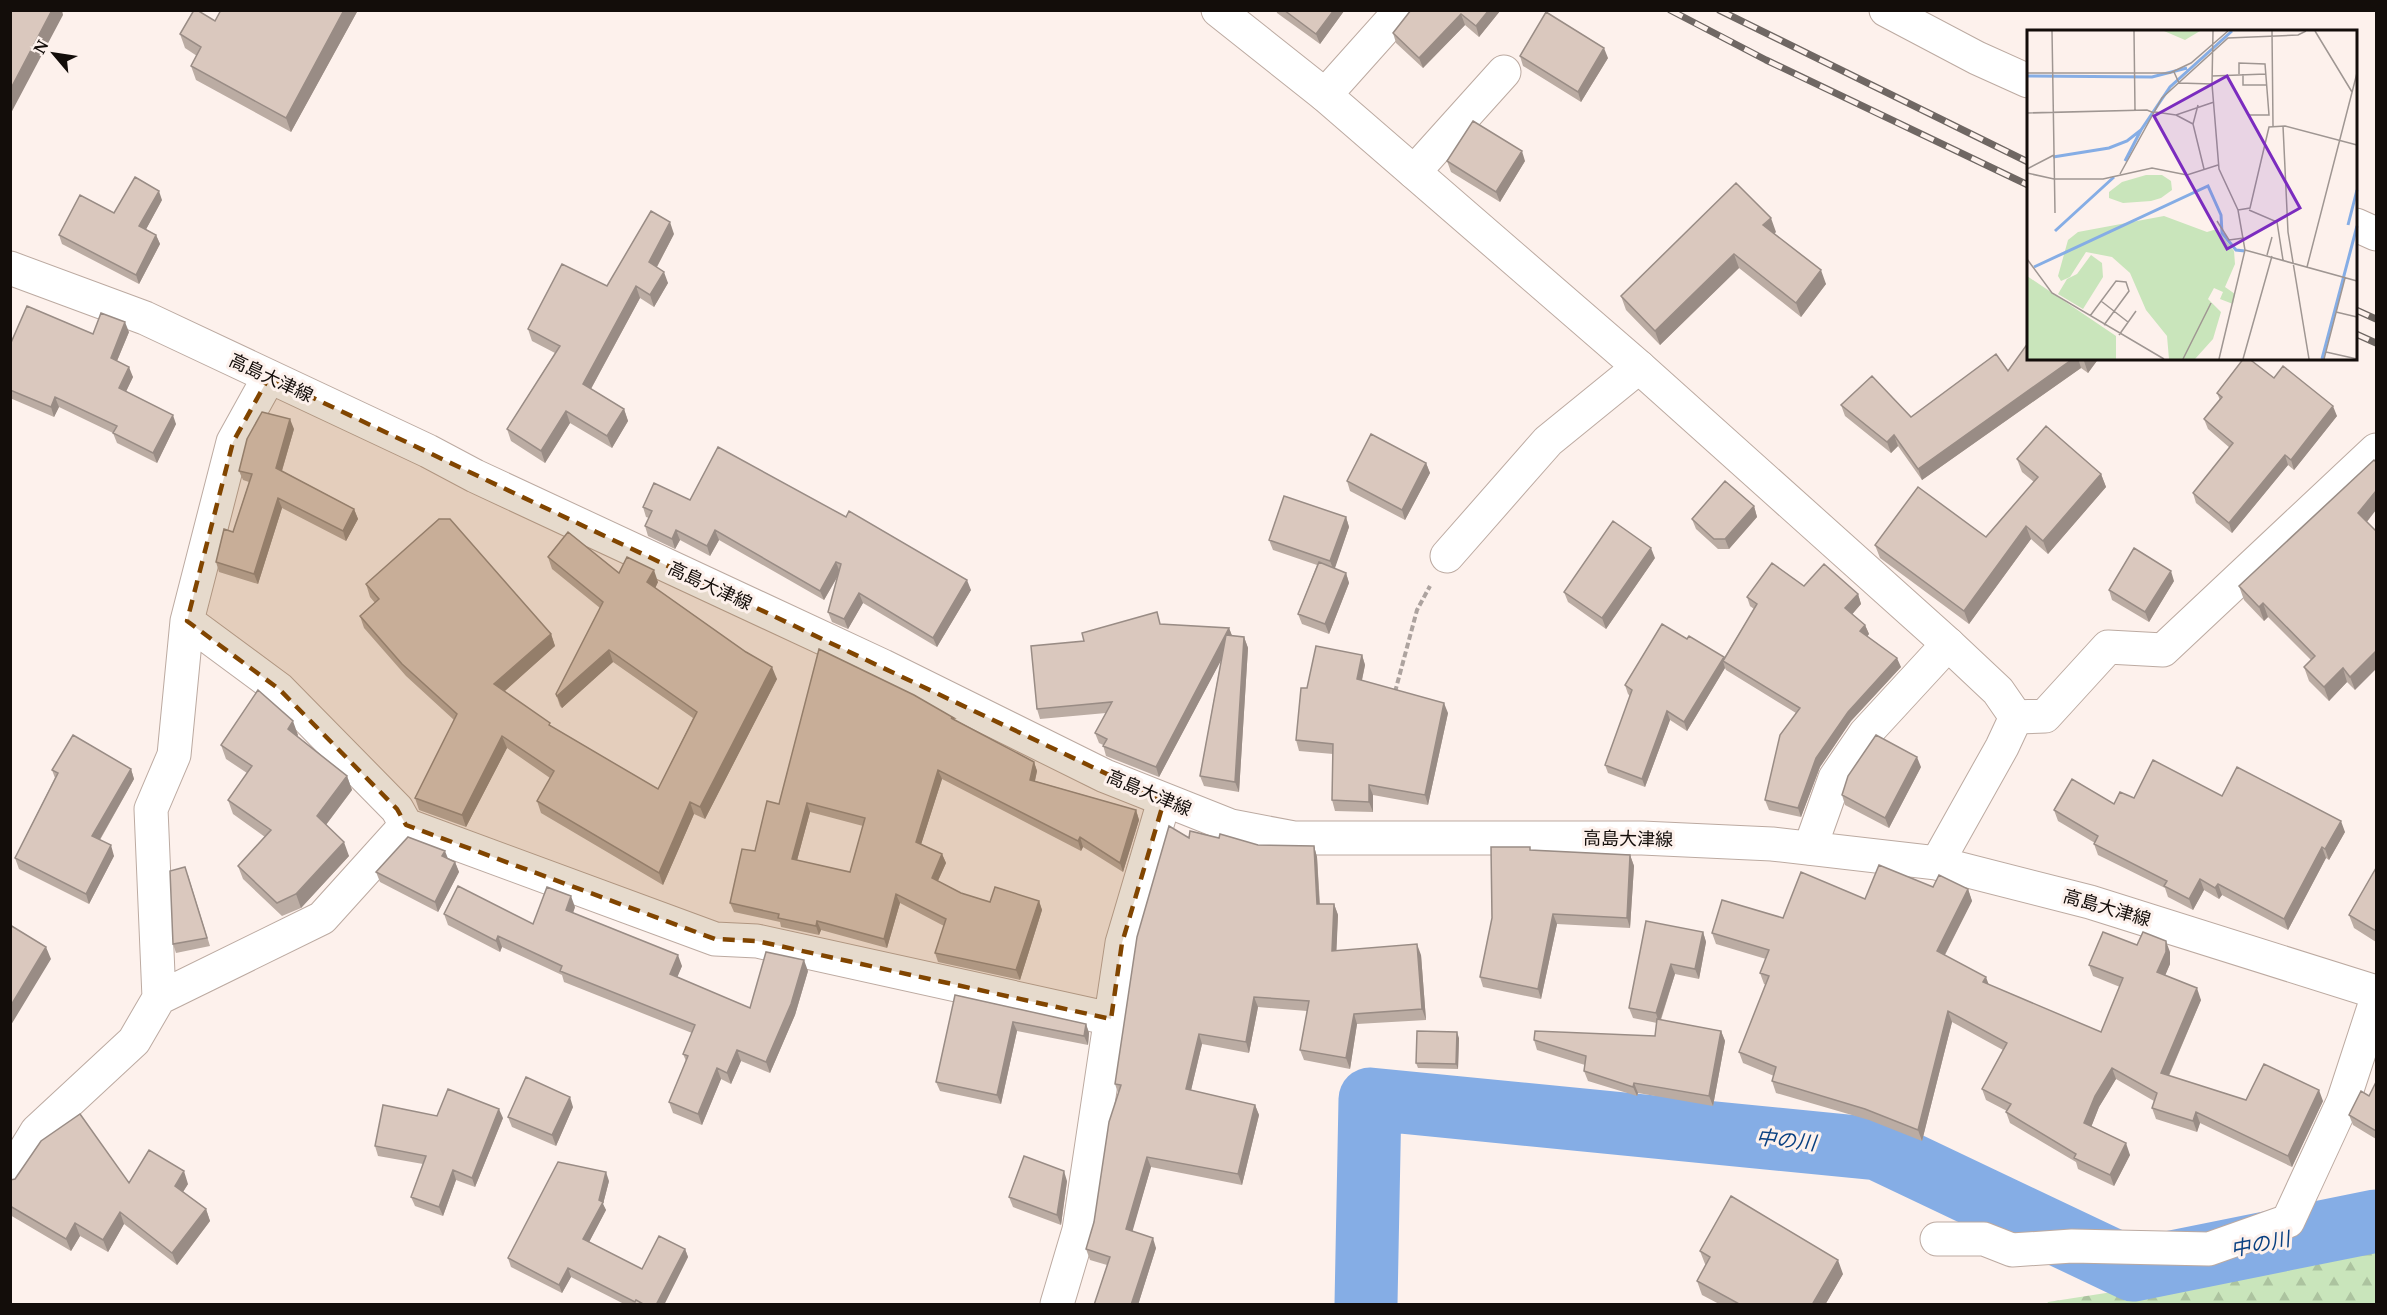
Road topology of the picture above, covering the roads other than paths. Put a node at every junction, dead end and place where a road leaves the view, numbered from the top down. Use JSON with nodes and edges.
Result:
{"nodes":[{"id":1,"x":1218,"y":10,"type":"edge"},
{"id":2,"x":1401,"y":10,"type":"edge"},
{"id":3,"x":1886,"y":10,"type":"edge"},
{"id":4,"x":1503,"y":72,"type":"dead end"},
{"id":5,"x":2027,"y":81,"type":"edge"},
{"id":6,"x":1325,"y":95,"type":"junction"},
{"id":7,"x":1413,"y":172,"type":"junction"},
{"id":8,"x":2357,"y":226,"type":"edge"},
{"id":9,"x":2376,"y":234,"type":"edge"},
{"id":10,"x":10,"y":268,"type":"edge"},
{"id":11,"x":1639,"y":367,"type":"junction"},
{"id":12,"x":269,"y":377,"type":"junction"},
{"id":13,"x":2376,"y":450,"type":"edge"},
{"id":14,"x":1447,"y":556,"type":"road end"},
{"id":15,"x":187,"y":621,"type":"junction"},
{"id":16,"x":1948,"y":644,"type":"junction"},
{"id":17,"x":2016,"y":717,"type":"junction"},
{"id":18,"x":1164,"y":801,"type":"junction"},
{"id":19,"x":406,"y":825,"type":"junction"},
{"id":20,"x":1810,"y":848,"type":"junction"},
{"id":21,"x":1936,"y":862,"type":"junction"},
{"id":22,"x":2376,"y":992,"type":"edge"},
{"id":23,"x":159,"y":998,"type":"junction"},
{"id":24,"x":2376,"y":1001,"type":"edge"},
{"id":25,"x":1111,"y":1018,"type":"junction"},
{"id":26,"x":10,"y":1175,"type":"edge"},
{"id":27,"x":1937,"y":1239,"type":"dead end"},
{"id":28,"x":1057,"y":1305,"type":"edge"}],
"edges":[{"from":1,"to":6,"type":"street"},
{"from":2,"to":6,"type":"street"},
{"from":3,"to":5,"type":"street"},
{"from":4,"to":7,"type":"street"},
{"from":6,"to":7,"type":"street"},
{"from":7,"to":11,"type":"street"},
{"from":8,"to":9,"type":"street"},
{"from":10,"to":12,"type":"street","name":"高島大津線"},
{"from":11,"to":14,"type":"street"},
{"from":11,"to":16,"type":"street"},
{"from":12,"to":15,"type":"street"},
{"from":12,"to":18,"type":"street","name":"高島大津線"},
{"from":13,"to":17,"type":"street"},
{"from":15,"to":19,"type":"street"},
{"from":15,"to":23,"type":"street"},
{"from":16,"to":17,"type":"street"},
{"from":16,"to":20,"type":"street"},
{"from":17,"to":21,"type":"street"},
{"from":18,"to":20,"type":"street","name":"高島大津線"},
{"from":18,"to":25,"type":"street"},
{"from":19,"to":23,"type":"street"},
{"from":19,"to":25,"type":"street"},
{"from":20,"to":21,"type":"street","name":"高島大津線"},
{"from":21,"to":22,"type":"street","name":"高島大津線"},
{"from":23,"to":26,"type":"street"},
{"from":24,"to":27,"type":"street"},
{"from":25,"to":28,"type":"street"}]}
